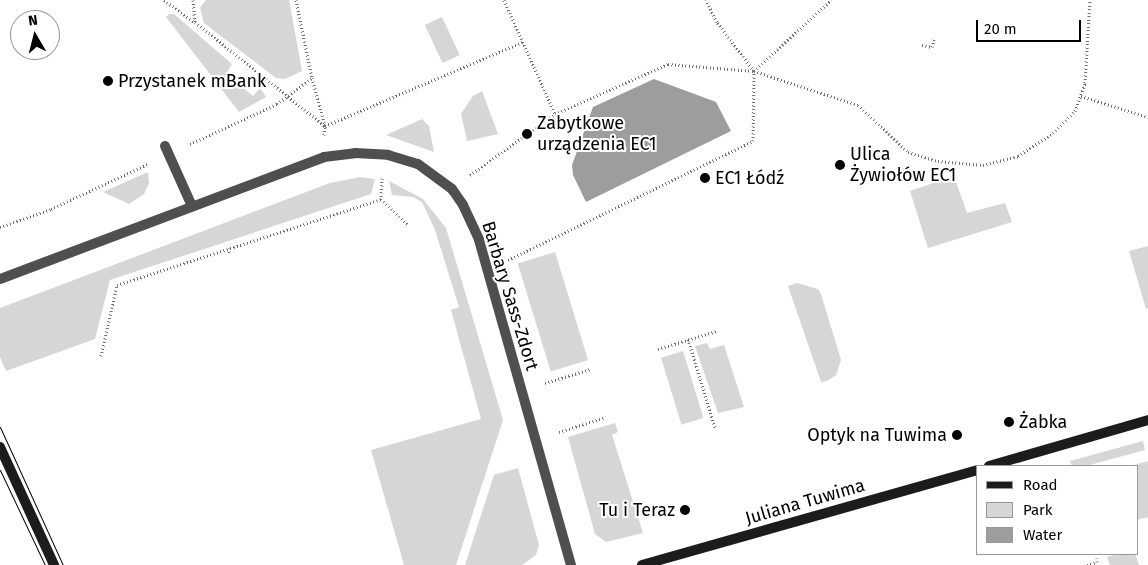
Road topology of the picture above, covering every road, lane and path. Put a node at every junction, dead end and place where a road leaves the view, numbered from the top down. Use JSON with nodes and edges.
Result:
{"nodes":[{"id":1,"x":164,"y":0,"type":"edge"},
{"id":2,"x":193,"y":0,"type":"edge"},
{"id":3,"x":296,"y":0,"type":"edge"},
{"id":4,"x":504,"y":0,"type":"edge"},
{"id":5,"x":706,"y":0,"type":"edge"},
{"id":6,"x":831,"y":0,"type":"edge"},
{"id":7,"x":1090,"y":0,"type":"edge"},
{"id":8,"x":195,"y":22,"type":"junction"},
{"id":9,"x":934,"y":39,"type":"dead end"},
{"id":10,"x":523,"y":42,"type":"junction"},
{"id":11,"x":922,"y":45,"type":"dead end"},
{"id":12,"x":754,"y":70,"type":"junction"},
{"id":13,"x":312,"y":78,"type":"dead end"},
{"id":14,"x":1081,"y":96,"type":"junction"},
{"id":15,"x":554,"y":114,"type":"junction"},
{"id":16,"x":1148,"y":118,"type":"edge"},
{"id":17,"x":325,"y":126,"type":"junction"},
{"id":18,"x":165,"y":146,"type":"dead end"},
{"id":19,"x":324,"y":157,"type":"junction"},
{"id":20,"x":382,"y":175,"type":"dead end"},
{"id":21,"x":452,"y":189,"type":"junction"},
{"id":22,"x":381,"y":199,"type":"junction"},
{"id":23,"x":192,"y":206,"type":"junction"},
{"id":24,"x":408,"y":226,"type":"dead end"},
{"id":25,"x":228,"y":248,"type":"junction"},
{"id":26,"x":230,"y":254,"type":"dead end"},
{"id":27,"x":487,"y":270,"type":"junction"},
{"id":28,"x":0,"y":279,"type":"edge"},
{"id":29,"x":716,"y":331,"type":"dead end"},
{"id":30,"x":688,"y":339,"type":"junction"},
{"id":31,"x":658,"y":349,"type":"dead end"},
{"id":32,"x":101,"y":356,"type":"dead end"},
{"id":33,"x":591,"y":369,"type":"dead end"},
{"id":34,"x":545,"y":383,"type":"dead end"},
{"id":35,"x":606,"y":417,"type":"dead end"},
{"id":36,"x":1148,"y":420,"type":"edge"},
{"id":37,"x":715,"y":428,"type":"dead end"},
{"id":38,"x":559,"y":432,"type":"dead end"},
{"id":39,"x":0,"y":447,"type":"edge"},
{"id":40,"x":992,"y":465,"type":"edge"},
{"id":41,"x":976,"y":470,"type":"edge"},
{"id":42,"x":1096,"y":558,"type":"dead end"},
{"id":43,"x":54,"y":565,"type":"edge"},
{"id":44,"x":571,"y":565,"type":"edge"},
{"id":45,"x":642,"y":565,"type":"edge"},
{"id":46,"x":1087,"y":565,"type":"edge"}],
"edges":[{"from":1,"to":8,"type":"path"},
{"from":2,"to":8,"type":"path"},
{"from":3,"to":13,"type":"path"},
{"from":4,"to":10,"type":"path"},
{"from":5,"to":12,"type":"path"},
{"from":6,"to":12,"type":"path"},
{"from":7,"to":14,"type":"path"},
{"from":8,"to":17,"type":"path"},
{"from":9,"to":11,"type":"path"},
{"from":10,"to":15,"type":"path"},
{"from":10,"to":17,"type":"path"},
{"from":12,"to":14,"type":"path"},
{"from":12,"to":15,"type":"path"},
{"from":12,"to":27,"type":"path"},
{"from":14,"to":16,"type":"path"},
{"from":15,"to":21,"type":"path"},
{"from":17,"to":19,"type":"path"},
{"from":18,"to":23,"type":"street"},
{"from":19,"to":21,"type":"street","name":"Barbary Sass-Zdort"},
{"from":19,"to":23,"type":"street","name":"Barbary Sass-Zdort"},
{"from":20,"to":22,"type":"path"},
{"from":21,"to":27,"type":"street","name":"Barbary Sass-Zdort"},
{"from":22,"to":24,"type":"path"},
{"from":22,"to":25,"type":"path"},
{"from":23,"to":28,"type":"street","name":"Barbary Sass-Zdort"},
{"from":25,"to":26,"type":"path"},
{"from":25,"to":32,"type":"path"},
{"from":27,"to":44,"type":"street","name":"Barbary Sass-Zdort"},
{"from":29,"to":30,"type":"path"},
{"from":30,"to":31,"type":"path"},
{"from":30,"to":37,"type":"path"},
{"from":33,"to":34,"type":"path"},
{"from":35,"to":38,"type":"path"},
{"from":36,"to":40,"type":"street"},
{"from":39,"to":43,"type":"street"},
{"from":41,"to":45,"type":"street","name":"Juliana Tuwima"},
{"from":42,"to":46,"type":"path"}]}
